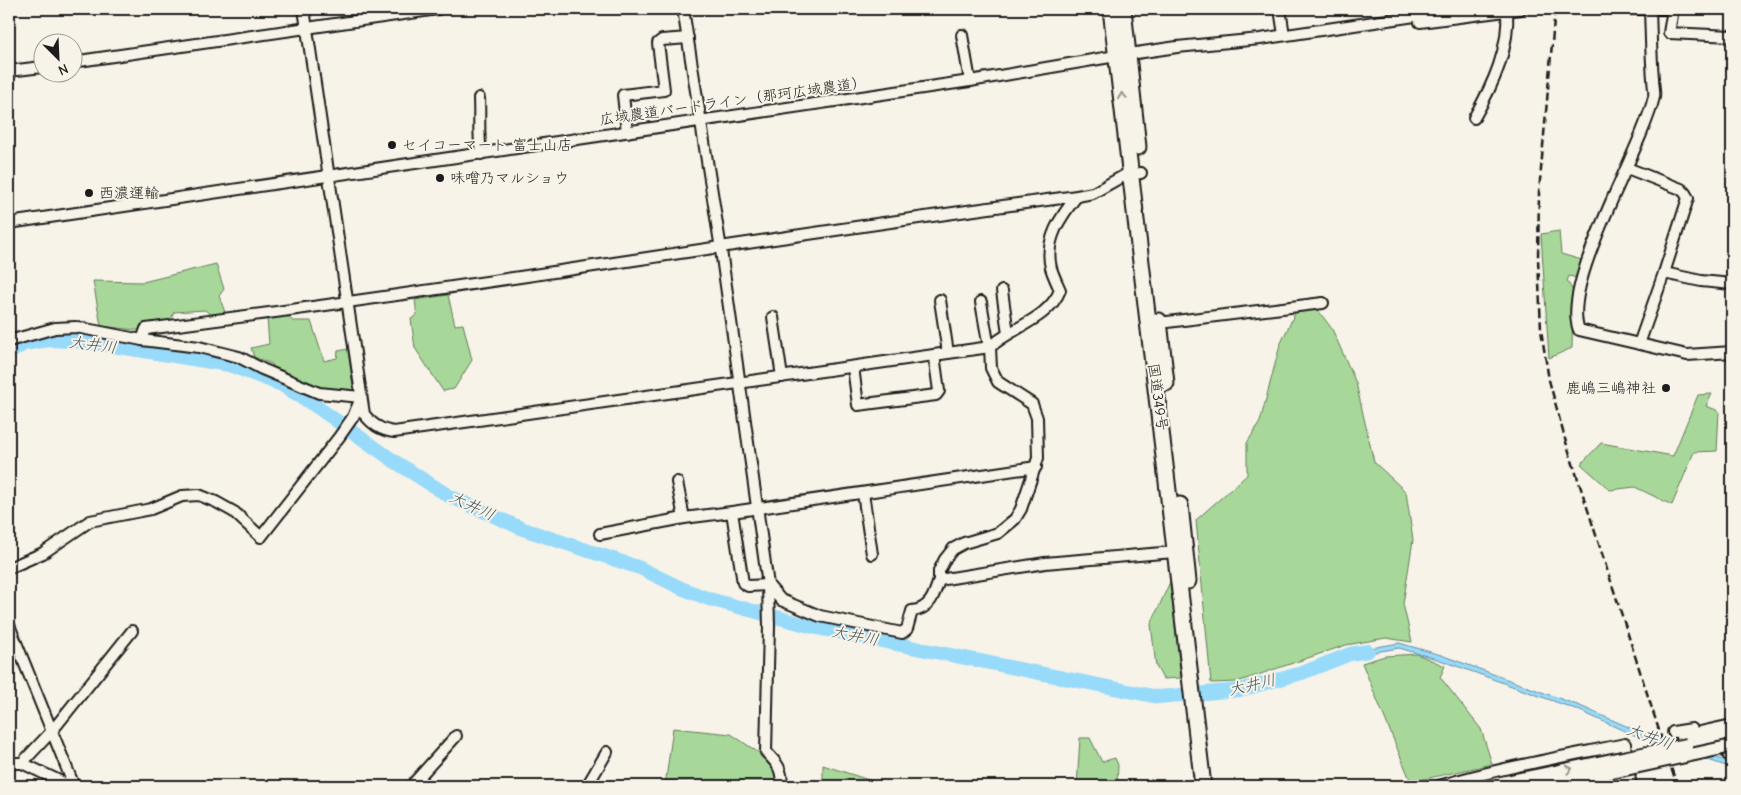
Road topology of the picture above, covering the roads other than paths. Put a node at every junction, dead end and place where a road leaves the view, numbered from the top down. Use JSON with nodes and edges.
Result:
{"nodes":[{"id":1,"x":304,"y":9,"type":"edge"},
{"id":2,"x":438,"y":9,"type":"edge"},
{"id":3,"x":684,"y":9,"type":"edge"},
{"id":4,"x":1112,"y":9,"type":"edge"},
{"id":5,"x":1123,"y":9,"type":"edge"},
{"id":6,"x":1280,"y":9,"type":"edge"},
{"id":7,"x":1418,"y":9,"type":"edge"},
{"id":8,"x":1462,"y":9,"type":"edge"},
{"id":9,"x":1521,"y":9,"type":"edge"},
{"id":10,"x":1615,"y":9,"type":"edge"},
{"id":11,"x":1673,"y":9,"type":"edge"},
{"id":12,"x":1507,"y":10,"type":"edge"},
{"id":13,"x":1650,"y":10,"type":"edge"},
{"id":14,"x":1360,"y":28,"type":"junction"},
{"id":15,"x":306,"y":29,"type":"junction"},
{"id":16,"x":962,"y":35,"type":"dead end"},
{"id":17,"x":1284,"y":35,"type":"junction"},
{"id":18,"x":1732,"y":36,"type":"edge"},
{"id":19,"x":688,"y":38,"type":"junction"},
{"id":20,"x":1123,"y":55,"type":"junction"},
{"id":21,"x":82,"y":61,"type":"edge"},
{"id":22,"x":32,"y":68,"type":"edge"},
{"id":23,"x":9,"y":71,"type":"edge"},
{"id":24,"x":970,"y":82,"type":"junction"},
{"id":25,"x":479,"y":98,"type":"dead end"},
{"id":26,"x":1474,"y":118,"type":"dead end"},
{"id":27,"x":700,"y":121,"type":"junction"},
{"id":28,"x":627,"y":132,"type":"junction"},
{"id":29,"x":481,"y":154,"type":"junction"},
{"id":30,"x":1628,"y":168,"type":"junction"},
{"id":31,"x":1136,"y":173,"type":"junction"},
{"id":32,"x":328,"y":176,"type":"junction"},
{"id":33,"x":1077,"y":196,"type":"junction"},
{"id":34,"x":9,"y":223,"type":"edge"},
{"id":35,"x":720,"y":246,"type":"junction"},
{"id":36,"x":1664,"y":273,"type":"junction"},
{"id":37,"x":1732,"y":284,"type":"edge"},
{"id":38,"x":1002,"y":291,"type":"dead end"},
{"id":39,"x":940,"y":300,"type":"dead end"},
{"id":40,"x":981,"y":302,"type":"dead end"},
{"id":41,"x":348,"y":303,"type":"junction"},
{"id":42,"x":1323,"y":303,"type":"dead end"},
{"id":43,"x":773,"y":318,"type":"dead end"},
{"id":44,"x":1159,"y":323,"type":"junction"},
{"id":45,"x":1008,"y":332,"type":"junction"},
{"id":46,"x":142,"y":340,"type":"junction"},
{"id":47,"x":9,"y":341,"type":"edge"},
{"id":48,"x":1639,"y":344,"type":"junction"},
{"id":49,"x":990,"y":347,"type":"junction"},
{"id":50,"x":1732,"y":352,"type":"edge"},
{"id":51,"x":948,"y":353,"type":"junction"},
{"id":52,"x":934,"y":355,"type":"junction"},
{"id":53,"x":853,"y":367,"type":"junction"},
{"id":54,"x":782,"y":377,"type":"junction"},
{"id":55,"x":740,"y":383,"type":"junction"},
{"id":56,"x":362,"y":397,"type":"junction"},
{"id":57,"x":1036,"y":467,"type":"junction"},
{"id":58,"x":677,"y":482,"type":"dead end"},
{"id":59,"x":864,"y":493,"type":"junction"},
{"id":60,"x":758,"y":508,"type":"junction"},
{"id":61,"x":732,"y":512,"type":"junction"},
{"id":62,"x":684,"y":518,"type":"junction"},
{"id":63,"x":600,"y":534,"type":"dead end"},
{"id":64,"x":1174,"y":552,"type":"junction"},
{"id":65,"x":872,"y":554,"type":"dead end"},
{"id":66,"x":9,"y":568,"type":"edge"},
{"id":67,"x":939,"y":580,"type":"junction"},
{"id":68,"x":768,"y":585,"type":"junction"},
{"id":69,"x":9,"y":624,"type":"edge"},
{"id":70,"x":132,"y":631,"type":"dead end"},
{"id":71,"x":1196,"y":683,"type":"junction"},
{"id":72,"x":1199,"y":704,"type":"junction"},
{"id":73,"x":1730,"y":727,"type":"edge"},
{"id":74,"x":52,"y":731,"type":"junction"},
{"id":75,"x":1674,"y":732,"type":"dead end"},
{"id":76,"x":456,"y":736,"type":"dead end"},
{"id":77,"x":1731,"y":751,"type":"edge"},
{"id":78,"x":607,"y":752,"type":"dead end"},
{"id":79,"x":9,"y":763,"type":"edge"},
{"id":80,"x":22,"y":763,"type":"junction"},
{"id":81,"x":1619,"y":764,"type":"junction"},
{"id":82,"x":70,"y":786,"type":"edge"},
{"id":83,"x":74,"y":786,"type":"edge"},
{"id":84,"x":411,"y":786,"type":"edge"},
{"id":85,"x":587,"y":786,"type":"edge"},
{"id":86,"x":782,"y":786,"type":"edge"},
{"id":87,"x":1203,"y":786,"type":"edge"},
{"id":88,"x":1214,"y":786,"type":"edge"},
{"id":89,"x":1439,"y":786,"type":"edge"},
{"id":90,"x":1487,"y":786,"type":"edge"},
{"id":91,"x":1542,"y":786,"type":"edge"},
{"id":92,"x":1608,"y":786,"type":"edge"}],
"edges":[{"from":1,"to":15,"type":"street"},
{"from":2,"to":15,"type":"street"},
{"from":3,"to":19,"type":"street"},
{"from":4,"to":20,"type":"highway","name":"国道349号"},
{"from":5,"to":20,"type":"highway","name":"国道349号"},
{"from":6,"to":17,"type":"street"},
{"from":7,"to":14,"type":"street"},
{"from":8,"to":14,"type":"street","name":"広域農道バードライン（那珂広域農道）"},
{"from":9,"to":12,"type":"street"},
{"from":10,"to":13,"type":"street"},
{"from":11,"to":13,"type":"street"},
{"from":11,"to":18,"type":"street"},
{"from":12,"to":14,"type":"street"},
{"from":12,"to":26,"type":"street"},
{"from":13,"to":30,"type":"street"},
{"from":14,"to":17,"type":"street","name":"広域農道バードライン（那珂広域農道）"},
{"from":15,"to":21,"type":"street"},
{"from":15,"to":32,"type":"street"},
{"from":16,"to":24,"type":"street"},
{"from":17,"to":20,"type":"street","name":"広域農道バードライン（那珂広域農道）"},
{"from":19,"to":27,"type":"street"},
{"from":19,"to":28,"type":"street"},
{"from":20,"to":24,"type":"street","name":"広域農道バードライン（那珂広域農道）"},
{"from":20,"to":31,"type":"highway","name":"国道349号"},
{"from":22,"to":23,"type":"street"},
{"from":24,"to":27,"type":"street","name":"広域農道バードライン（那珂広域農道）"},
{"from":25,"to":29,"type":"street"},
{"from":27,"to":28,"type":"street","name":"広域農道バードライン（那珂広域農道）"},
{"from":27,"to":35,"type":"street"},
{"from":28,"to":29,"type":"street","name":"広域農道バードライン（那珂広域農道）"},
{"from":29,"to":32,"type":"street","name":"広域農道バードライン（那珂広域農道）"},
{"from":30,"to":36,"type":"street"},
{"from":30,"to":48,"type":"street"},
{"from":31,"to":33,"type":"street"},
{"from":31,"to":44,"type":"highway","name":"国道349号"},
{"from":31,"to":64,"type":"highway","name":"国道349号"},
{"from":32,"to":34,"type":"street","name":"広域農道バードライン（那珂広域農道）"},
{"from":32,"to":41,"type":"street"},
{"from":33,"to":35,"type":"street"},
{"from":33,"to":45,"type":"street"},
{"from":35,"to":41,"type":"street"},
{"from":35,"to":55,"type":"street"},
{"from":36,"to":37,"type":"street"},
{"from":36,"to":48,"type":"street"},
{"from":38,"to":45,"type":"street"},
{"from":39,"to":51,"type":"street"},
{"from":40,"to":49,"type":"street"},
{"from":41,"to":46,"type":"street"},
{"from":41,"to":56,"type":"street"},
{"from":42,"to":44,"type":"street"},
{"from":43,"to":54,"type":"street"},
{"from":44,"to":71,"type":"highway","name":"国道349号"},
{"from":45,"to":49,"type":"street"},
{"from":46,"to":47,"type":"street"},
{"from":46,"to":56,"type":"street"},
{"from":48,"to":50,"type":"street"},
{"from":49,"to":51,"type":"street"},
{"from":49,"to":57,"type":"street"},
{"from":51,"to":52,"type":"street"},
{"from":52,"to":53,"type":"street"},
{"from":52,"to":53,"type":"street"},
{"from":53,"to":54,"type":"street"},
{"from":54,"to":55,"type":"street"},
{"from":55,"to":56,"type":"street"},
{"from":55,"to":60,"type":"street"},
{"from":56,"to":66,"type":"street"},
{"from":57,"to":59,"type":"street"},
{"from":57,"to":67,"type":"street"},
{"from":58,"to":62,"type":"street"},
{"from":59,"to":60,"type":"street"},
{"from":59,"to":65,"type":"street"},
{"from":60,"to":61,"type":"street"},
{"from":60,"to":68,"type":"street"},
{"from":61,"to":62,"type":"street"},
{"from":61,"to":68,"type":"street"},
{"from":62,"to":63,"type":"street"},
{"from":64,"to":67,"type":"street"},
{"from":64,"to":71,"type":"highway","name":"国道349号"},
{"from":67,"to":68,"type":"street"},
{"from":68,"to":86,"type":"street"},
{"from":69,"to":74,"type":"street"},
{"from":70,"to":74,"type":"street"},
{"from":71,"to":72,"type":"highway","name":"国道349号"},
{"from":72,"to":87,"type":"highway","name":"国道349号"},
{"from":72,"to":88,"type":"highway","name":"国道349号"},
{"from":73,"to":75,"type":"street"},
{"from":73,"to":81,"type":"main road","bridge":true},
{"from":74,"to":80,"type":"street"},
{"from":74,"to":83,"type":"street"},
{"from":76,"to":84,"type":"street"},
{"from":77,"to":81,"type":"main road","bridge":true},
{"from":78,"to":85,"type":"street"},
{"from":79,"to":80,"type":"street"},
{"from":80,"to":82,"type":"street"},
{"from":90,"to":81,"type":"main road","one_way":true},
{"from":81,"to":91,"type":"main road"},
{"from":89,"to":92,"type":"street"}]}
